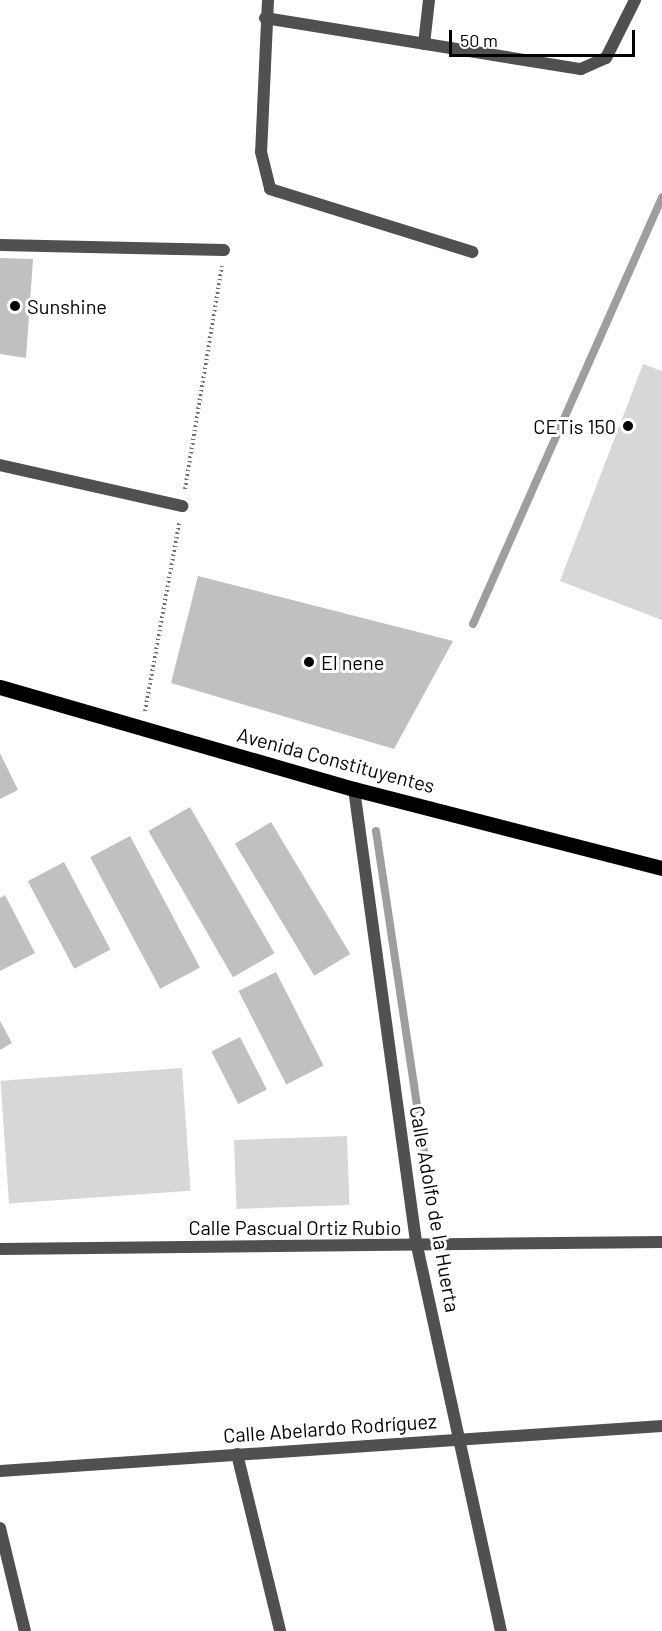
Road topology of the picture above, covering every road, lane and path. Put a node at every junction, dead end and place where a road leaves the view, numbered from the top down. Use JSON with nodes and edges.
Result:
{"nodes":[{"id":1,"x":268,"y":0,"type":"edge"},
{"id":2,"x":429,"y":0,"type":"edge"},
{"id":3,"x":635,"y":0,"type":"edge"},
{"id":4,"x":265,"y":18,"type":"junction"},
{"id":5,"x":423,"y":44,"type":"junction"},
{"id":6,"x":0,"y":245,"type":"edge"},
{"id":7,"x":224,"y":250,"type":"dead end"},
{"id":8,"x":472,"y":252,"type":"dead end"},
{"id":9,"x":0,"y":465,"type":"edge"},
{"id":10,"x":182,"y":506,"type":"dead end"},
{"id":11,"x":0,"y":687,"type":"edge"},
{"id":12,"x":354,"y":789,"type":"junction"},
{"id":13,"x":662,"y":868,"type":"edge"},
{"id":14,"x":662,"y":1242,"type":"edge"},
{"id":15,"x":417,"y":1246,"type":"junction"},
{"id":16,"x":0,"y":1249,"type":"edge"},
{"id":17,"x":662,"y":1426,"type":"edge"},
{"id":18,"x":461,"y":1439,"type":"junction"},
{"id":19,"x":237,"y":1454,"type":"junction"},
{"id":20,"x":0,"y":1471,"type":"edge"},
{"id":21,"x":0,"y":1528,"type":"edge"},
{"id":22,"x":25,"y":1631,"type":"edge"},
{"id":23,"x":280,"y":1631,"type":"edge"},
{"id":24,"x":501,"y":1631,"type":"edge"}],
"edges":[{"from":1,"to":4,"type":"street"},
{"from":2,"to":5,"type":"street"},
{"from":3,"to":5,"type":"street"},
{"from":4,"to":5,"type":"street"},
{"from":4,"to":8,"type":"street"},
{"from":6,"to":7,"type":"street"},
{"from":9,"to":10,"type":"street"},
{"from":11,"to":12,"type":"main road","name":"Avenida Constituyentes"},
{"from":12,"to":13,"type":"main road","name":"Avenida Constituyentes"},
{"from":12,"to":15,"type":"street","name":"Calle Adolfo de la Huerta"},
{"from":14,"to":15,"type":"street","name":"Calle Pascual Ortiz Rubio"},
{"from":15,"to":16,"type":"street","name":"Calle Pascual Ortiz Rubio"},
{"from":15,"to":18,"type":"street","name":"Calle Adolfo de la Huerta"},
{"from":17,"to":18,"type":"street","name":"Calle Abelardo Rodríguez"},
{"from":18,"to":19,"type":"street","name":"Calle Abelardo Rodríguez"},
{"from":18,"to":24,"type":"street","name":"Calle Adolfo de la Huerta"},
{"from":19,"to":20,"type":"street","name":"Calle Abelardo Rodríguez"},
{"from":19,"to":23,"type":"street"},
{"from":21,"to":22,"type":"street"}]}
